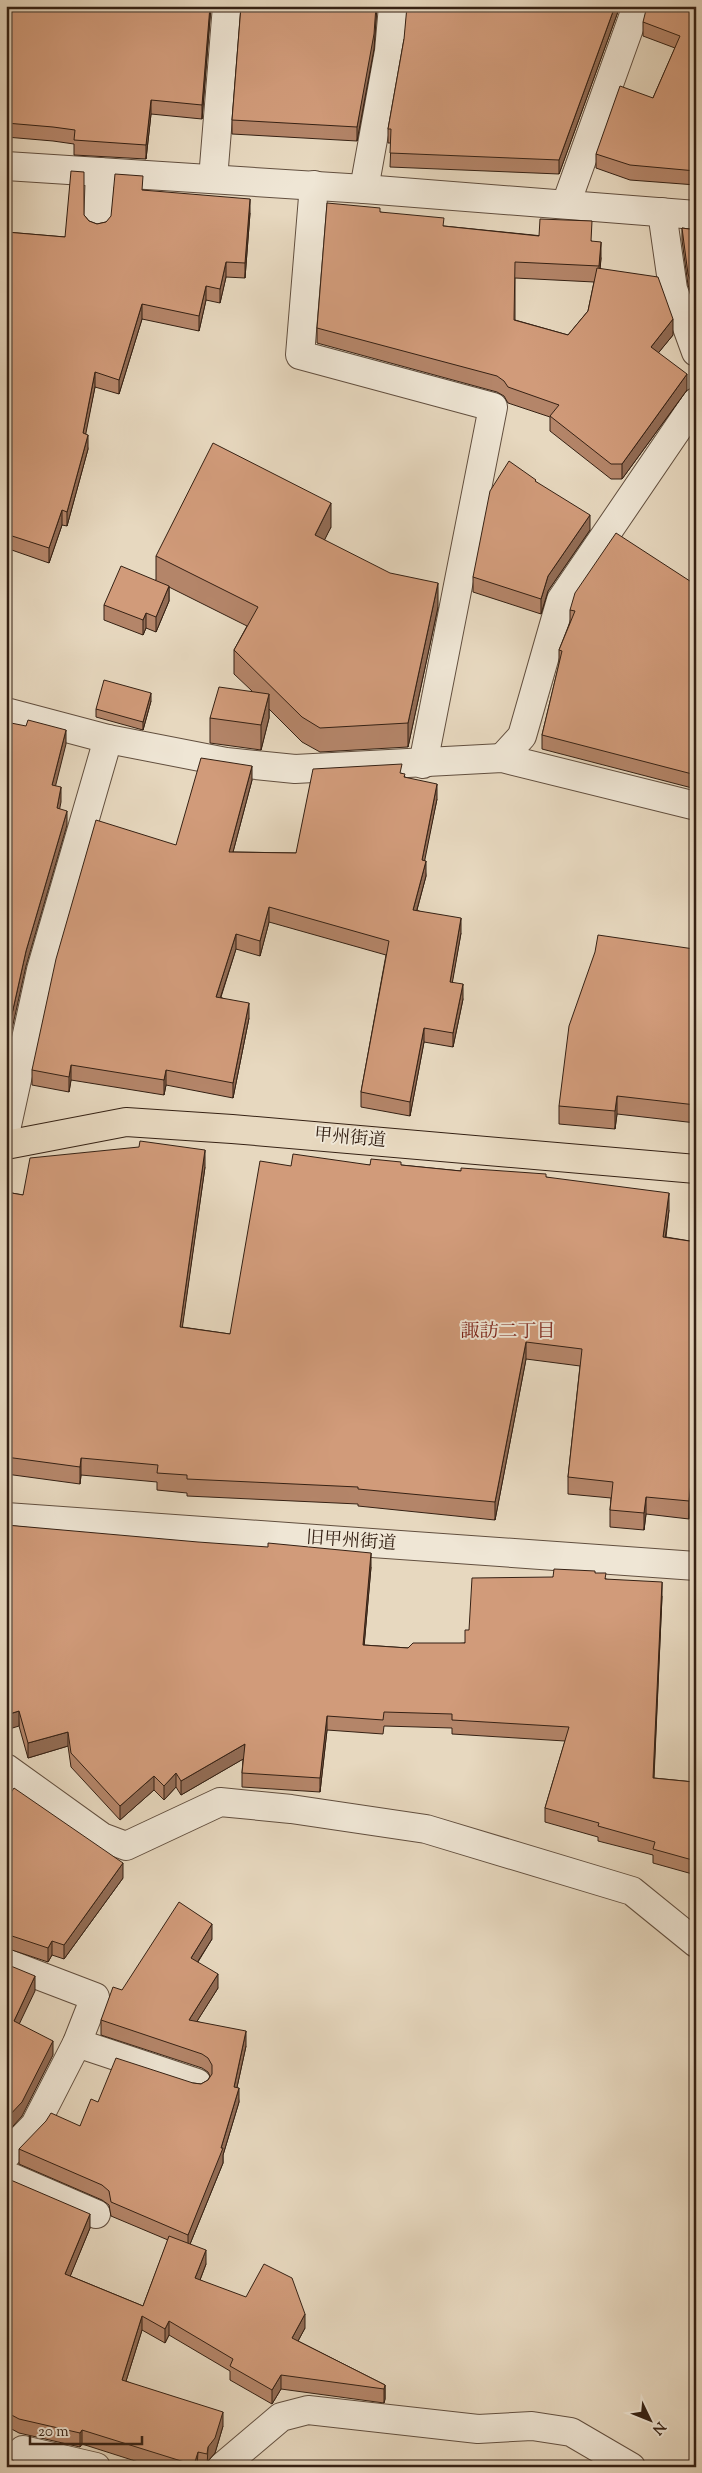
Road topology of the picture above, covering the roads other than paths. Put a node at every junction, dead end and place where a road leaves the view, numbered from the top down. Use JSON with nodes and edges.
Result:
{"nodes":[{"id":1,"x":227,"y":6,"type":"edge"},
{"id":2,"x":393,"y":6,"type":"edge"},
{"id":3,"x":637,"y":6,"type":"edge"},
{"id":4,"x":6,"y":166,"type":"edge"},
{"id":5,"x":100,"y":172,"type":"junction"},
{"id":6,"x":213,"y":179,"type":"junction"},
{"id":7,"x":314,"y":186,"type":"junction"},
{"id":8,"x":364,"y":188,"type":"junction"},
{"id":9,"x":566,"y":204,"type":"junction"},
{"id":10,"x":662,"y":212,"type":"junction"},
{"id":11,"x":696,"y":214,"type":"edge"},
{"id":12,"x":98,"y":223,"type":"edge"},
{"id":13,"x":696,"y":352,"type":"edge"},
{"id":14,"x":696,"y":402,"type":"edge"},
{"id":15,"x":6,"y":712,"type":"edge"},
{"id":16,"x":108,"y":739,"type":"junction"},
{"id":17,"x":502,"y":758,"type":"junction"},
{"id":18,"x":423,"y":764,"type":"junction"},
{"id":19,"x":696,"y":806,"type":"edge"},
{"id":20,"x":6,"y":1130,"type":"edge"},
{"id":21,"x":6,"y":1145,"type":"edge"},
{"id":22,"x":696,"y":1169,"type":"edge"},
{"id":23,"x":6,"y":1516,"type":"edge"},
{"id":24,"x":696,"y":1566,"type":"edge"},
{"id":25,"x":6,"y":1768,"type":"edge"},
{"id":26,"x":696,"y":1943,"type":"edge"},
{"id":27,"x":6,"y":1963,"type":"edge"},
{"id":28,"x":77,"y":2043,"type":"junction"},
{"id":29,"x":197,"y":2083,"type":"edge"},
{"id":30,"x":6,"y":2155,"type":"edge"},
{"id":31,"x":6,"y":2175,"type":"edge"},
{"id":32,"x":96,"y":2214,"type":"dead end"},
{"id":33,"x":18,"y":2452,"type":"edge"},
{"id":34,"x":96,"y":2467,"type":"edge"},
{"id":35,"x":222,"y":2467,"type":"edge"},
{"id":36,"x":631,"y":2467,"type":"edge"}],
"edges":[{"from":1,"to":6,"type":"street"},
{"from":2,"to":8,"type":"street"},
{"from":3,"to":9,"type":"street"},
{"from":4,"to":5,"type":"street"},
{"from":5,"to":6,"type":"street"},
{"from":5,"to":12,"type":"street"},
{"from":6,"to":7,"type":"street"},
{"from":7,"to":8,"type":"street"},
{"from":7,"to":18,"type":"street"},
{"from":8,"to":9,"type":"street"},
{"from":9,"to":10,"type":"street"},
{"from":10,"to":11,"type":"street"},
{"from":10,"to":13,"type":"street"},
{"from":14,"to":17,"type":"street"},
{"from":15,"to":16,"type":"street"},
{"from":16,"to":18,"type":"street"},
{"from":16,"to":20,"type":"street"},
{"from":17,"to":18,"type":"street"},
{"from":17,"to":19,"type":"street"},
{"from":21,"to":22,"type":"highway","name":"甲州街道"},
{"from":23,"to":24,"type":"street","name":"旧甲州街道"},
{"from":25,"to":26,"type":"street"},
{"from":27,"to":28,"type":"street"},
{"from":28,"to":29,"type":"street"},
{"from":28,"to":30,"type":"street"},
{"from":31,"to":32,"type":"street"},
{"from":33,"to":34,"type":"street"},
{"from":35,"to":36,"type":"street"}]}
